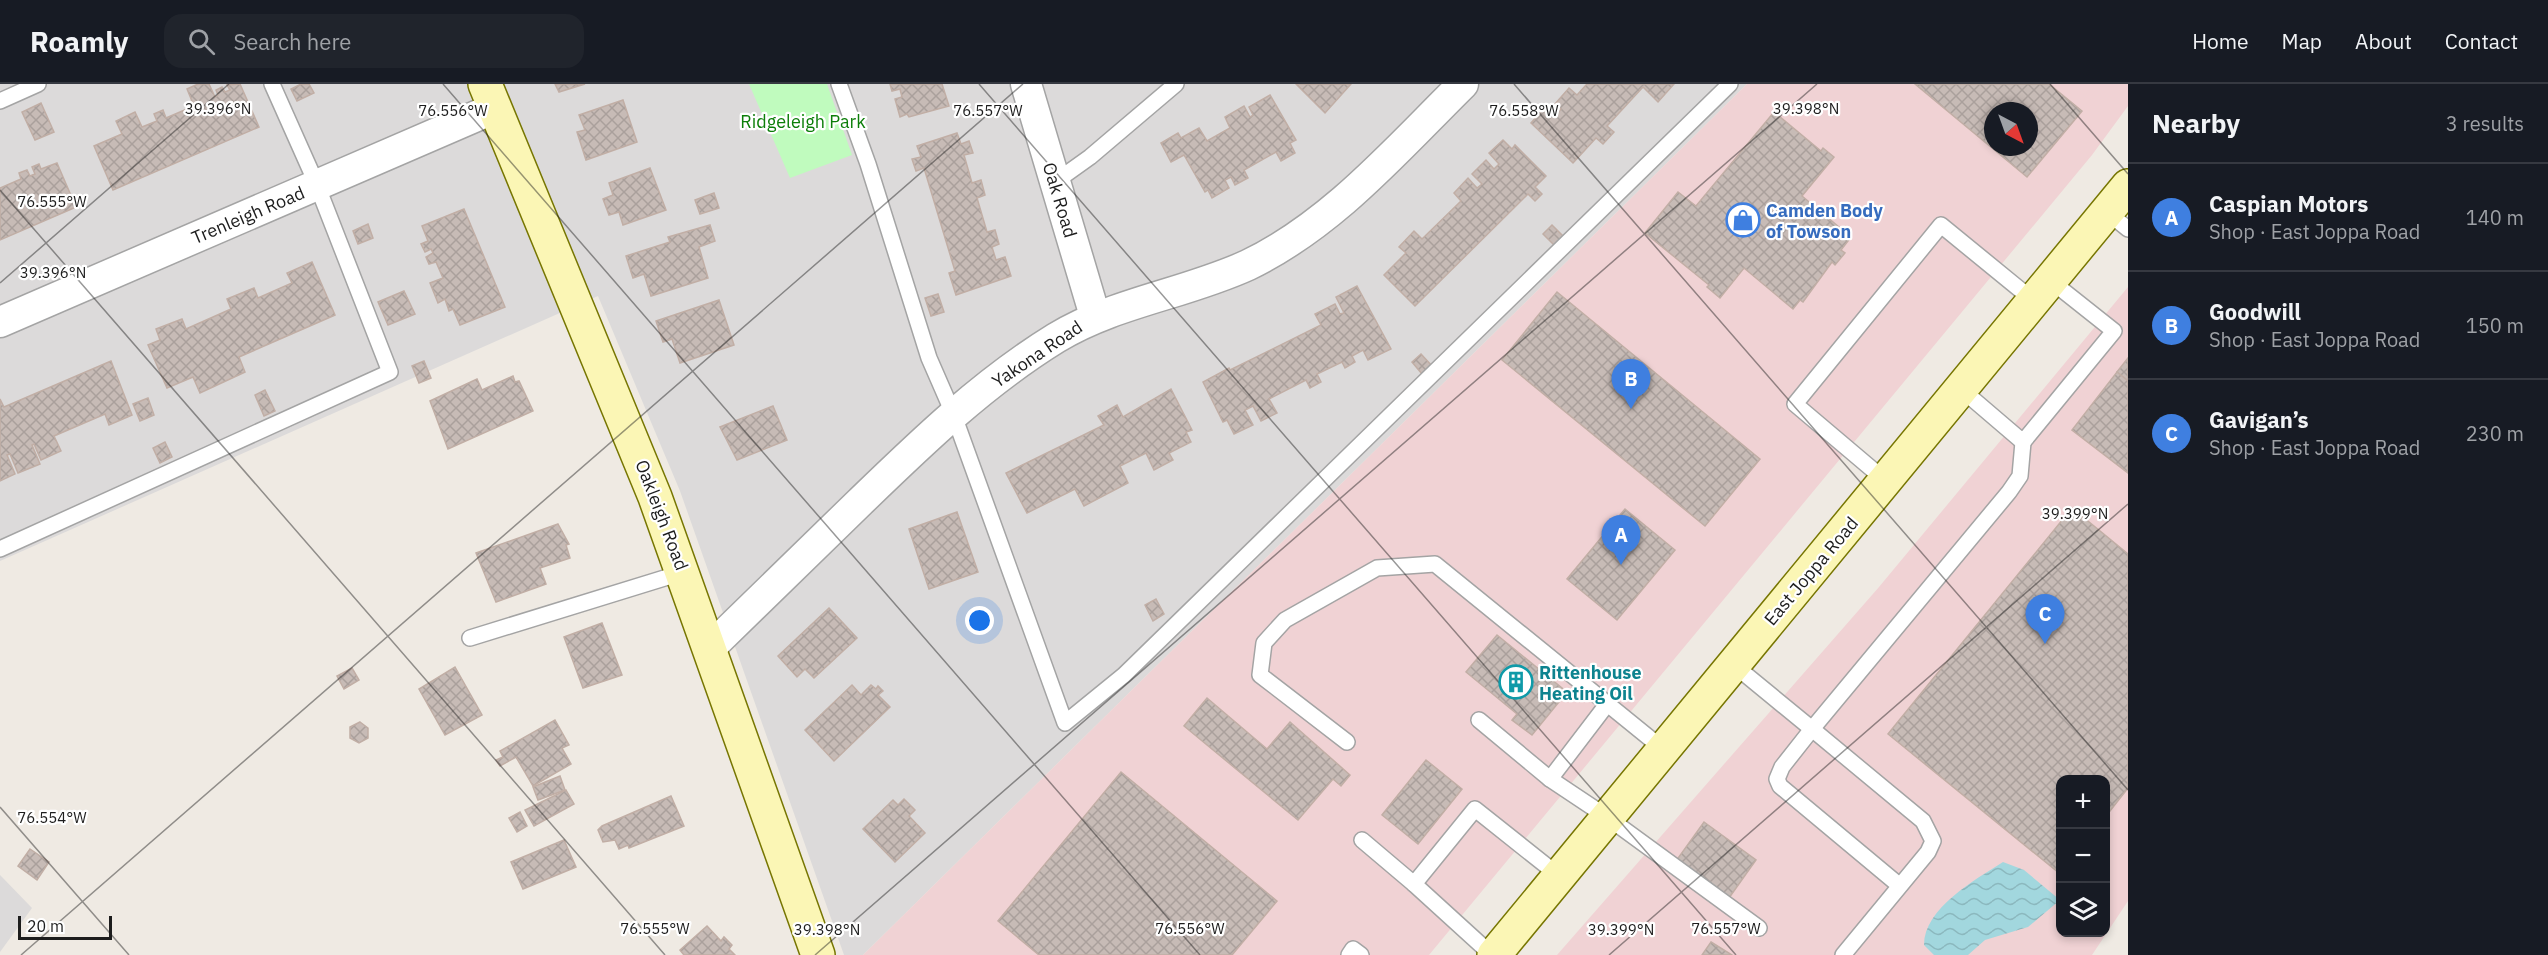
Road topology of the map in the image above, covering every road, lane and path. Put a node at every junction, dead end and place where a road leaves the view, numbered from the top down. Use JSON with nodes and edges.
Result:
{"nodes":[{"id":1,"x":38,"y":84,"type":"edge"},
{"id":2,"x":272,"y":84,"type":"edge"},
{"id":3,"x":839,"y":84,"type":"edge"},
{"id":4,"x":1026,"y":84,"type":"edge"},
{"id":5,"x":1176,"y":84,"type":"edge"},
{"id":6,"x":1463,"y":84,"type":"edge"},
{"id":7,"x":1730,"y":84,"type":"edge"},
{"id":8,"x":490,"y":96,"type":"edge"},
{"id":9,"x":0,"y":100,"type":"edge"},
{"id":10,"x":1055,"y":182,"type":"junction"},
{"id":11,"x":317,"y":185,"type":"junction"},
{"id":12,"x":2128,"y":186,"type":"edge"},
{"id":13,"x":2118,"y":220,"type":"edge"},
{"id":14,"x":2042,"y":291,"type":"junction"},
{"id":15,"x":1095,"y":316,"type":"junction"},
{"id":16,"x":0,"y":322,"type":"edge"},
{"id":17,"x":1961,"y":389,"type":"junction"},
{"id":18,"x":952,"y":413,"type":"junction"},
{"id":19,"x":2024,"y":442,"type":"junction"},
{"id":20,"x":1886,"y":481,"type":"junction"},
{"id":21,"x":0,"y":549,"type":"edge"},
{"id":22,"x":684,"y":572,"type":"junction"},
{"id":23,"x":470,"y":638,"type":"dead end"},
{"id":24,"x":710,"y":648,"type":"junction"},
{"id":25,"x":1734,"y":665,"type":"junction"},
{"id":26,"x":1608,"y":703,"type":"junction"},
{"id":27,"x":1479,"y":720,"type":"dead end"},
{"id":28,"x":1812,"y":729,"type":"junction"},
{"id":29,"x":1347,"y":742,"type":"dead end"},
{"id":30,"x":1664,"y":749,"type":"junction"},
{"id":31,"x":1550,"y":779,"type":"junction"},
{"id":32,"x":1607,"y":817,"type":"junction"},
{"id":33,"x":1362,"y":840,"type":"dead end"},
{"id":34,"x":1558,"y":875,"type":"junction"},
{"id":35,"x":1414,"y":884,"type":"junction"},
{"id":36,"x":1900,"y":886,"type":"junction"},
{"id":37,"x":1759,"y":928,"type":"dead end"},
{"id":38,"x":818,"y":955,"type":"edge"},
{"id":39,"x":1349,"y":955,"type":"edge"},
{"id":40,"x":1361,"y":955,"type":"edge"},
{"id":41,"x":1493,"y":955,"type":"edge"},
{"id":42,"x":1843,"y":955,"type":"edge"}],
"edges":[{"from":1,"to":9,"type":"lane"},
{"from":2,"to":11,"type":"lane"},
{"from":3,"to":18,"type":"lane"},
{"from":4,"to":10,"type":"street","name":"Oak Road"},
{"from":5,"to":10,"type":"lane"},
{"from":6,"to":15,"type":"street","name":"Yakona Road"},
{"from":7,"to":18,"type":"lane"},
{"from":8,"to":11,"type":"street","name":"Trenleigh Road"},
{"from":8,"to":22,"type":"main road","name":"Oakleigh Road"},
{"from":10,"to":15,"type":"street","name":"Oak Road"},
{"from":11,"to":16,"type":"street","name":"Trenleigh Road"},
{"from":11,"to":21,"type":"lane"},
{"from":12,"to":13,"type":"main road","name":"East Joppa Road"},
{"from":13,"to":14,"type":"main road","name":"East Joppa Road"},
{"from":14,"to":17,"type":"main road","name":"East Joppa Road"},
{"from":14,"to":19,"type":"lane"},
{"from":14,"to":20,"type":"lane"},
{"from":15,"to":18,"type":"street","name":"Yakona Road"},
{"from":17,"to":19,"type":"lane"},
{"from":17,"to":20,"type":"main road","name":"East Joppa Road"},
{"from":18,"to":24,"type":"street","name":"Yakona Road"},
{"from":19,"to":28,"type":"lane"},
{"from":20,"to":25,"type":"main road","name":"East Joppa Road"},
{"from":22,"to":23,"type":"lane"},
{"from":22,"to":24,"type":"main road","name":"Oakleigh Road"},
{"from":24,"to":38,"type":"main road","name":"Oakleigh Road"},
{"from":25,"to":28,"type":"lane"},
{"from":25,"to":30,"type":"main road","name":"East Joppa Road"},
{"from":26,"to":29,"type":"lane"},
{"from":26,"to":30,"type":"lane"},
{"from":26,"to":31,"type":"lane"},
{"from":27,"to":31,"type":"lane"},
{"from":28,"to":36,"type":"lane"},
{"from":28,"to":36,"type":"lane"},
{"from":30,"to":32,"type":"main road","name":"East Joppa Road"},
{"from":31,"to":32,"type":"lane"},
{"from":32,"to":34,"type":"main road","name":"East Joppa Road"},
{"from":32,"to":37,"type":"lane"},
{"from":33,"to":35,"type":"lane"},
{"from":34,"to":35,"type":"lane"},
{"from":34,"to":41,"type":"main road","name":"East Joppa Road"},
{"from":35,"to":41,"type":"lane"},
{"from":36,"to":42,"type":"lane"},
{"from":39,"to":40,"type":"lane"}]}
